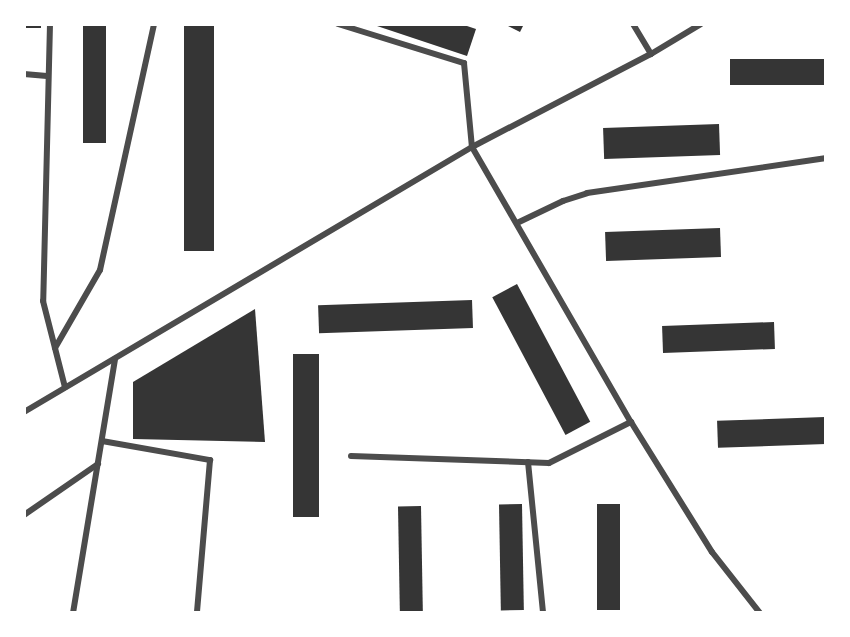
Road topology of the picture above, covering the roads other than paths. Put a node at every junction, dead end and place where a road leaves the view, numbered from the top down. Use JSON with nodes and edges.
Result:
{"nodes":[{"id":1,"x":50,"y":24,"type":"edge"},
{"id":2,"x":154,"y":24,"type":"edge"},
{"id":3,"x":338,"y":24,"type":"edge"},
{"id":4,"x":633,"y":24,"type":"edge"},
{"id":5,"x":701,"y":24,"type":"edge"},
{"id":6,"x":651,"y":54,"type":"junction"},
{"id":7,"x":24,"y":74,"type":"edge"},
{"id":8,"x":47,"y":76,"type":"junction"},
{"id":9,"x":472,"y":147,"type":"junction"},
{"id":10,"x":826,"y":158,"type":"edge"},
{"id":11,"x":517,"y":223,"type":"junction"},
{"id":12,"x":55,"y":348,"type":"junction"},
{"id":13,"x":116,"y":358,"type":"junction"},
{"id":14,"x":65,"y":387,"type":"junction"},
{"id":15,"x":24,"y":412,"type":"edge"},
{"id":16,"x":631,"y":422,"type":"junction"},
{"id":17,"x":102,"y":441,"type":"junction"},
{"id":18,"x":351,"y":456,"type":"dead end"},
{"id":19,"x":528,"y":462,"type":"junction"},
{"id":20,"x":98,"y":464,"type":"junction"},
{"id":21,"x":24,"y":515,"type":"edge"},
{"id":22,"x":73,"y":613,"type":"edge"},
{"id":23,"x":197,"y":613,"type":"edge"},
{"id":24,"x":543,"y":613,"type":"edge"},
{"id":25,"x":760,"y":613,"type":"edge"}],
"edges":[{"from":1,"to":8,"type":"street"},
{"from":2,"to":12,"type":"street"},
{"from":3,"to":9,"type":"street"},
{"from":4,"to":6,"type":"street"},
{"from":5,"to":6,"type":"street"},
{"from":6,"to":9,"type":"street"},
{"from":7,"to":8,"type":"street"},
{"from":8,"to":12,"type":"street"},
{"from":9,"to":11,"type":"street"},
{"from":9,"to":13,"type":"street"},
{"from":10,"to":11,"type":"street"},
{"from":11,"to":16,"type":"street"},
{"from":12,"to":14,"type":"street"},
{"from":13,"to":14,"type":"street"},
{"from":13,"to":17,"type":"street"},
{"from":14,"to":15,"type":"street"},
{"from":16,"to":19,"type":"street"},
{"from":16,"to":25,"type":"street"},
{"from":17,"to":20,"type":"street"},
{"from":17,"to":23,"type":"street"},
{"from":18,"to":19,"type":"street"},
{"from":19,"to":24,"type":"street"},
{"from":20,"to":21,"type":"street"},
{"from":20,"to":22,"type":"street"}]}
